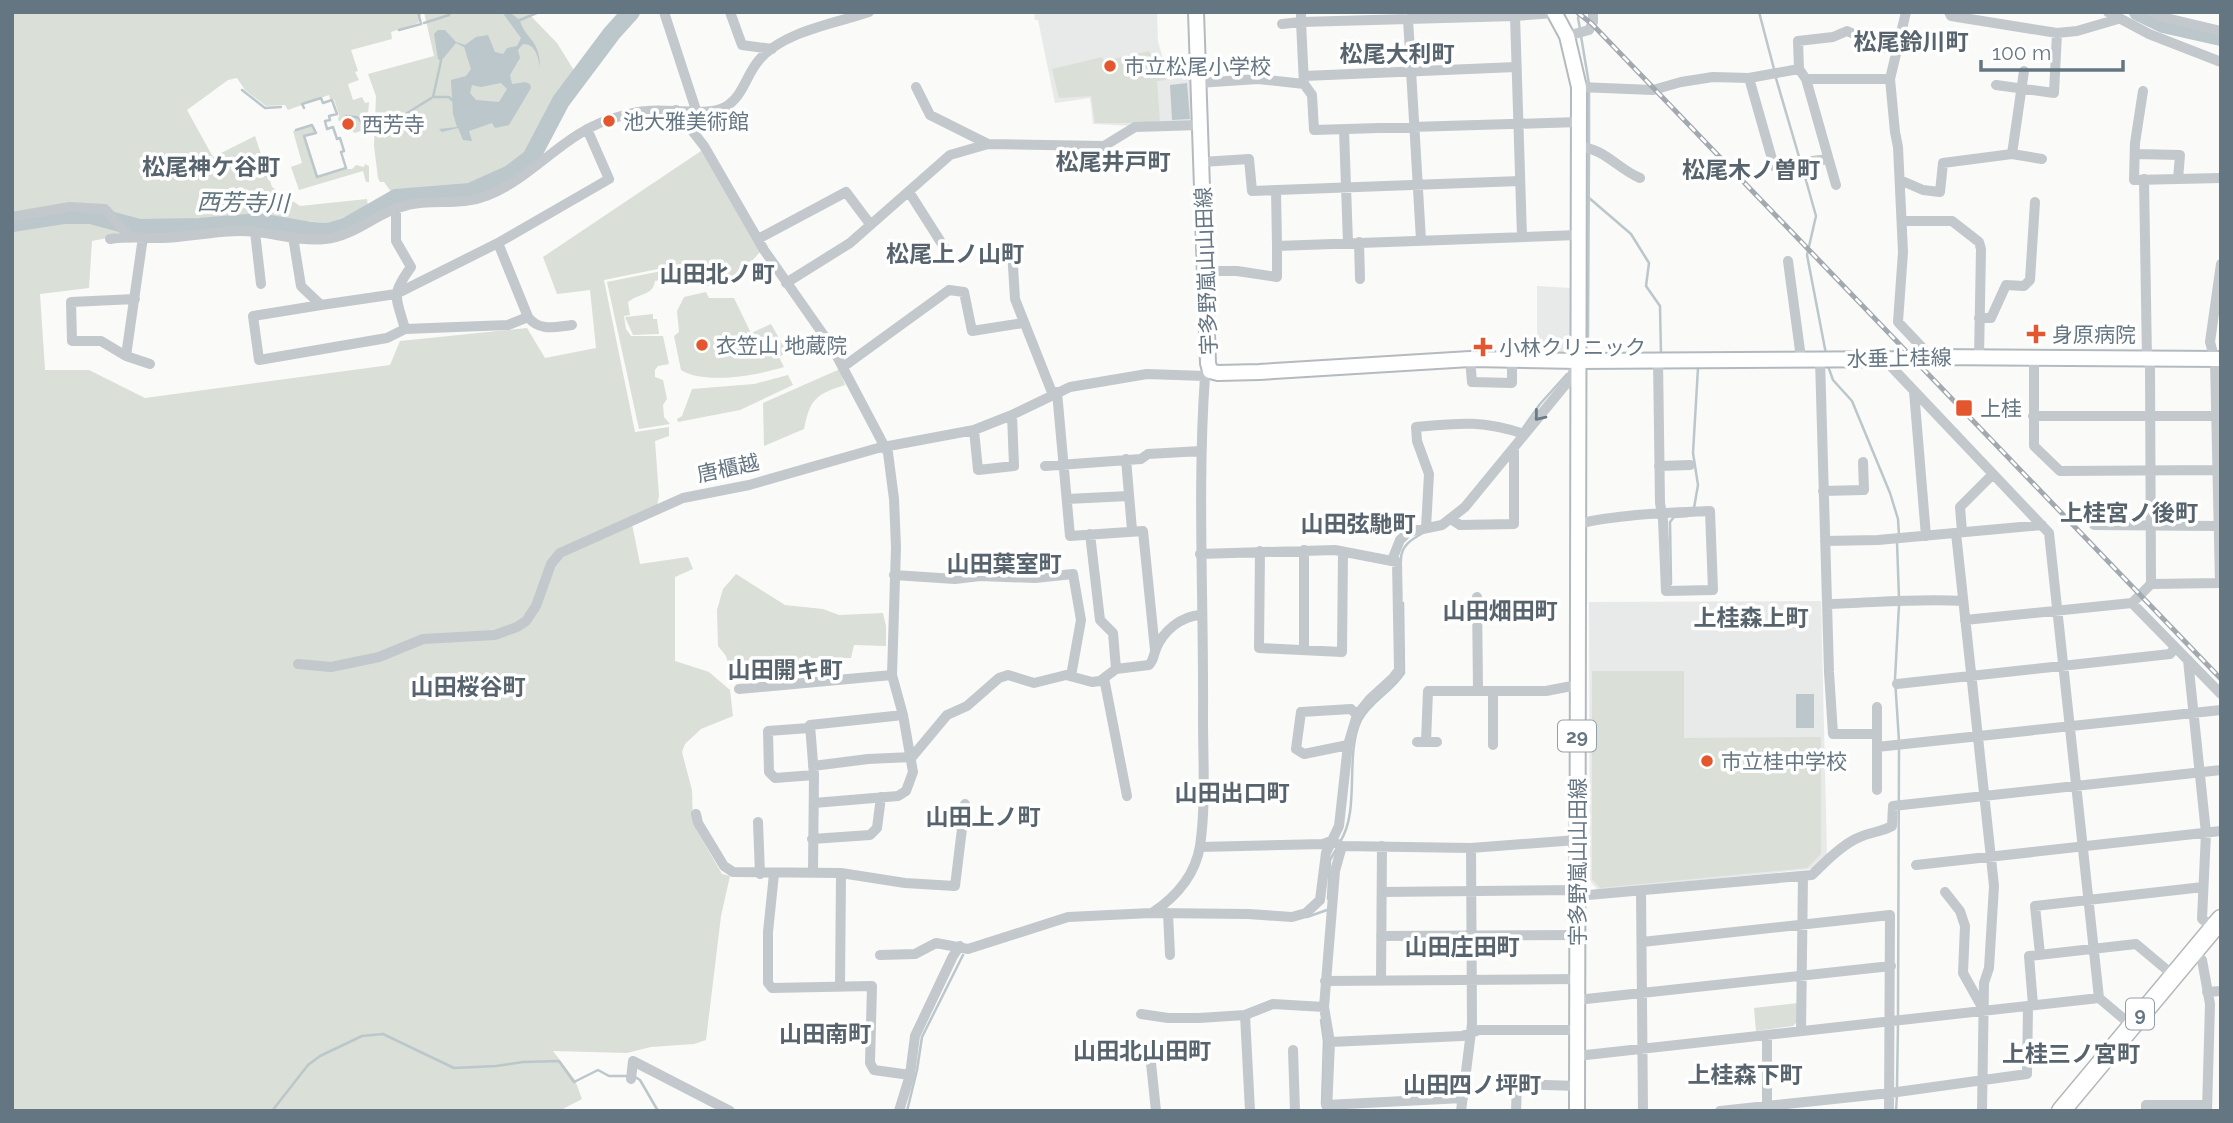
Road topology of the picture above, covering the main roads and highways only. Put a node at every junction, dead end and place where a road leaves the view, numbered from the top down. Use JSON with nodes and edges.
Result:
{"nodes":[{"id":1,"x":1196,"y":12,"type":"edge"},
{"id":2,"x":1554,"y":13,"type":"edge"},
{"id":3,"x":1578,"y":360,"type":"junction"},
{"id":4,"x":2218,"y":360,"type":"edge"},
{"id":5,"x":2217,"y":923,"type":"edge"},
{"id":6,"x":1577,"y":1111,"type":"edge"},
{"id":7,"x":2061,"y":1111,"type":"edge"}],
"edges":[{"from":1,"to":3,"type":"main road","name":"宇多野嵐山山田線"},
{"from":2,"to":3,"type":"main road","name":"宇多野嵐山山田線","number":"29"},
{"from":3,"to":4,"type":"main road","name":"水垂上桂線"},
{"from":3,"to":6,"type":"main road","name":"宇多野嵐山山田線","number":"29"},
{"from":5,"to":7,"type":"highway","number":"9"}]}
